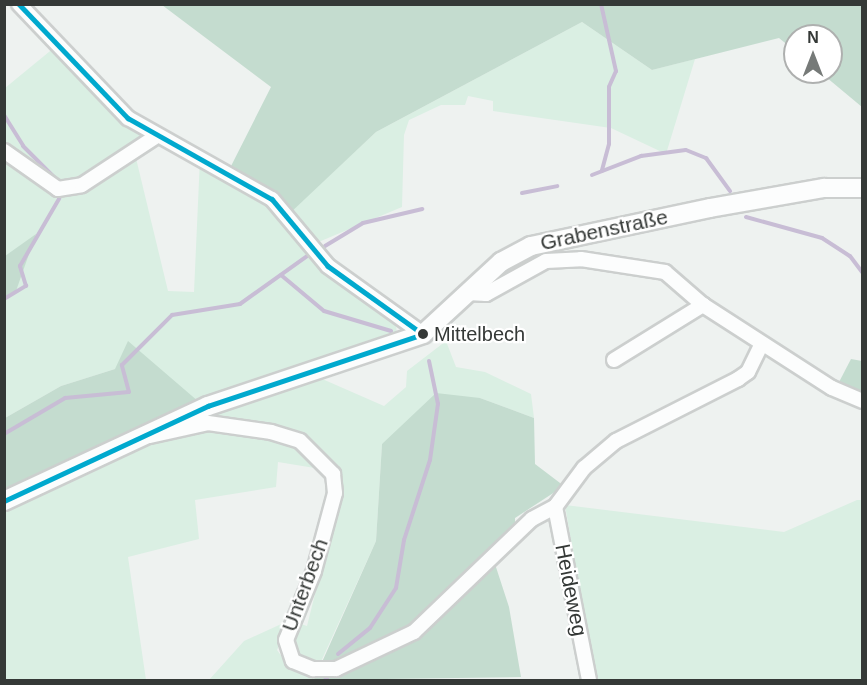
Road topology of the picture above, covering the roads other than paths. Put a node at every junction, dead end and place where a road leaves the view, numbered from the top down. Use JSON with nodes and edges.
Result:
{"nodes":[{"id":1,"x":19,"y":4,"type":"edge"},
{"id":2,"x":157,"y":136,"type":"junction"},
{"id":3,"x":4,"y":151,"type":"edge"},
{"id":4,"x":862,"y":188,"type":"edge"},
{"id":5,"x":468,"y":293,"type":"junction"},
{"id":6,"x":703,"y":305,"type":"junction"},
{"id":7,"x":423,"y":334,"type":"junction"},
{"id":8,"x":761,"y":345,"type":"junction"},
{"id":9,"x":614,"y":360,"type":"dead end"},
{"id":10,"x":862,"y":401,"type":"edge"},
{"id":11,"x":136,"y":436,"type":"junction"},
{"id":12,"x":4,"y":501,"type":"edge"},
{"id":13,"x":558,"y":504,"type":"junction"},
{"id":14,"x":589,"y":681,"type":"edge"}],
"edges":[{"from":1,"to":2,"type":"street"},
{"from":2,"to":3,"type":"street"},
{"from":2,"to":7,"type":"street"},
{"from":4,"to":5,"type":"street","name":"Grabenstraße"},
{"from":5,"to":6,"type":"street"},
{"from":5,"to":7,"type":"street","name":"Grabenstraße"},
{"from":6,"to":8,"type":"street"},
{"from":6,"to":9,"type":"street"},
{"from":7,"to":11,"type":"street"},
{"from":8,"to":10,"type":"street"},
{"from":8,"to":13,"type":"street"},
{"from":11,"to":12,"type":"street"},
{"from":11,"to":13,"type":"street","name":"Unterbech"},
{"from":13,"to":14,"type":"street","name":"Heideweg"}]}
